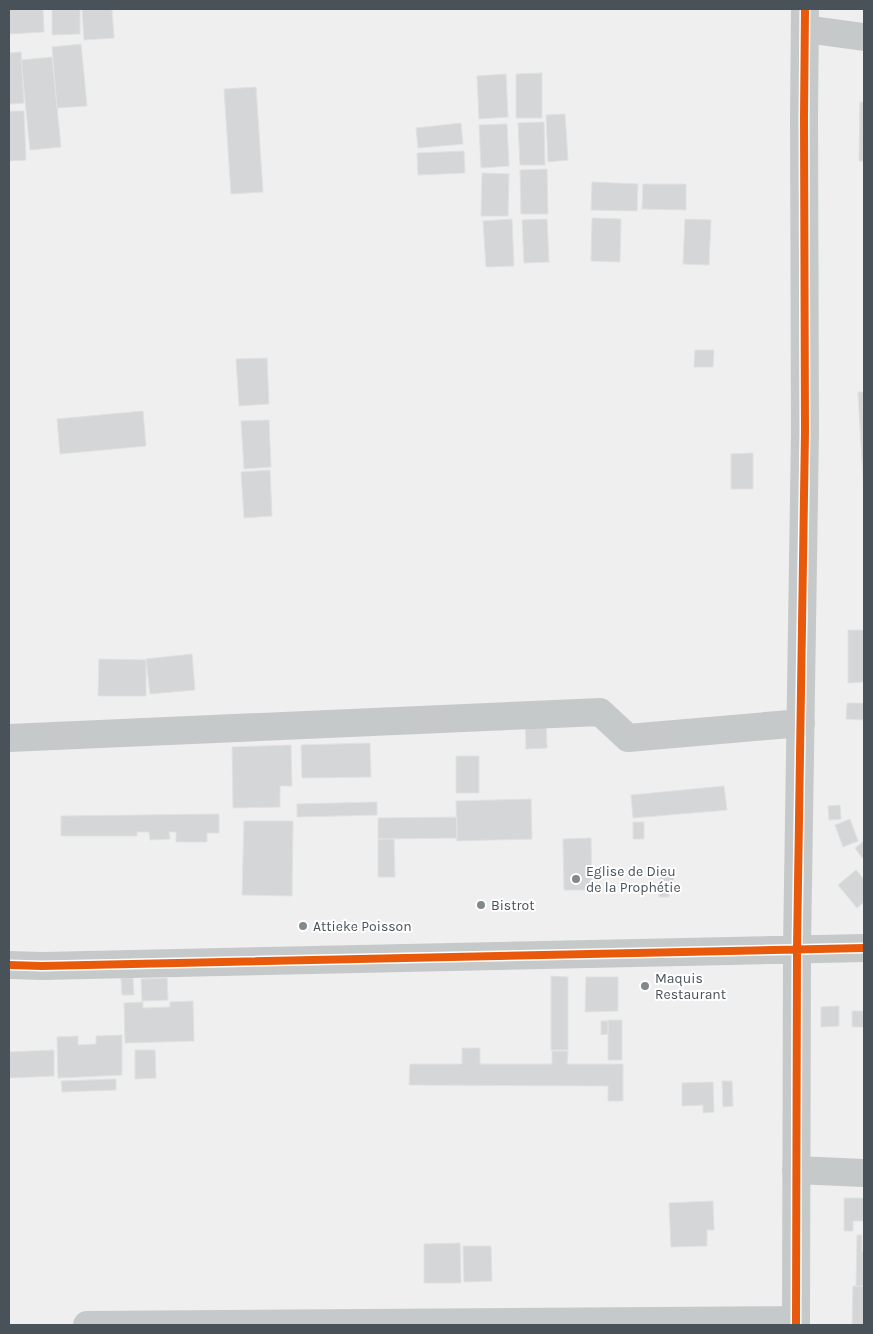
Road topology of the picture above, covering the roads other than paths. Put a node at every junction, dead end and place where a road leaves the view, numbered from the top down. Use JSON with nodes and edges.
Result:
{"nodes":[{"id":1,"x":805,"y":19,"type":"edge"},
{"id":2,"x":864,"y":36,"type":"edge"},
{"id":3,"x":801,"y":723,"type":"junction"},
{"id":4,"x":9,"y":738,"type":"edge"},
{"id":5,"x":797,"y":948,"type":"junction"},
{"id":6,"x":864,"y":948,"type":"edge"},
{"id":7,"x":9,"y":965,"type":"edge"},
{"id":8,"x":796,"y":1170,"type":"junction"},
{"id":9,"x":864,"y":1173,"type":"edge"},
{"id":10,"x":796,"y":1323,"type":"edge"},
{"id":11,"x":88,"y":1325,"type":"edge"}],
"edges":[{"from":1,"to":2,"type":"street"},
{"from":1,"to":3,"type":"street"},
{"from":3,"to":4,"type":"street"},
{"from":3,"to":5,"type":"street"},
{"from":5,"to":6,"type":"street"},
{"from":5,"to":7,"type":"street"},
{"from":5,"to":8,"type":"street"},
{"from":8,"to":9,"type":"street"},
{"from":8,"to":10,"type":"street"},
{"from":10,"to":11,"type":"street"}]}
